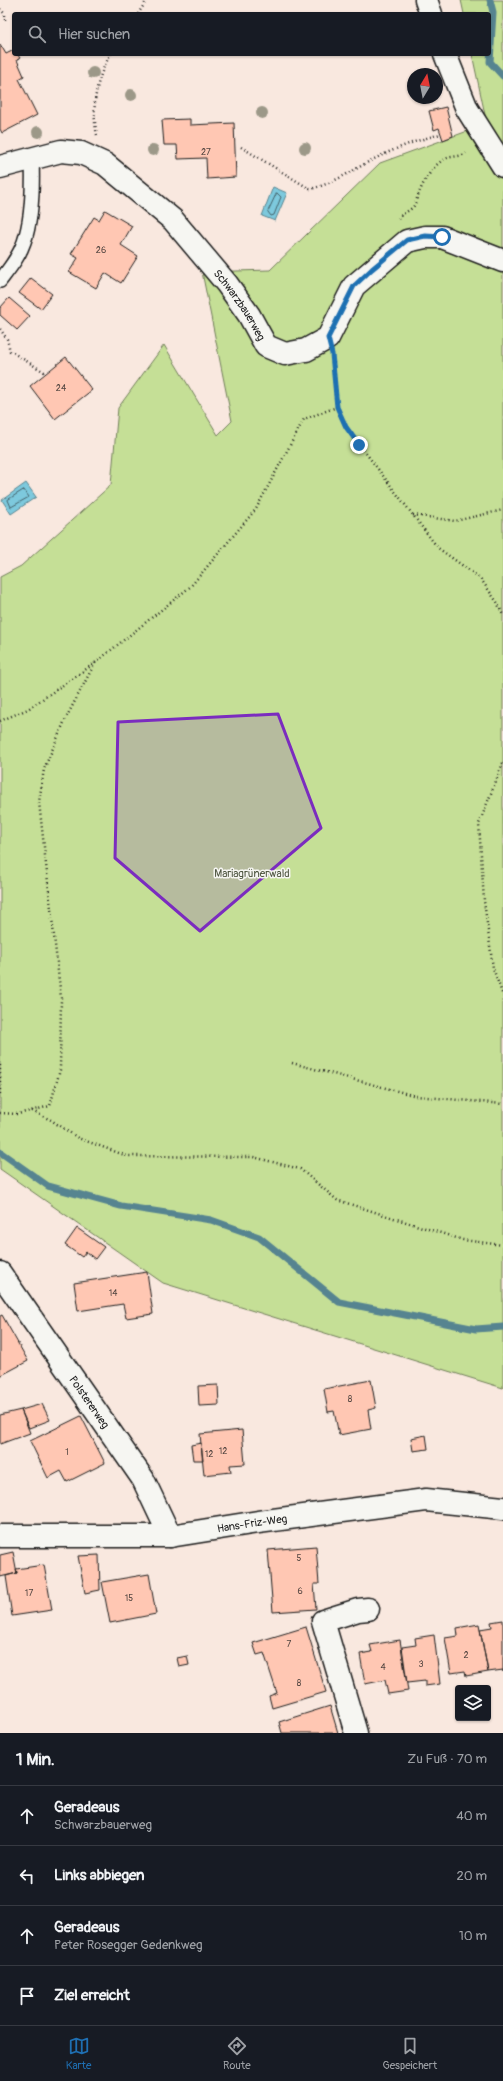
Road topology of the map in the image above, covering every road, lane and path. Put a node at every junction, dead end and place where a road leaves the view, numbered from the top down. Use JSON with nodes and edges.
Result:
{"nodes":[{"id":1,"x":147,"y":0,"type":"edge"},
{"id":2,"x":426,"y":0,"type":"edge"},
{"id":3,"x":0,"y":9,"type":"edge"},
{"id":4,"x":139,"y":12,"type":"edge"},
{"id":5,"x":429,"y":12,"type":"edge"},
{"id":6,"x":5,"y":22,"type":"dead end"},
{"id":7,"x":110,"y":56,"type":"edge"},
{"id":8,"x":446,"y":56,"type":"edge"},
{"id":9,"x":441,"y":134,"type":"dead end"},
{"id":10,"x":241,"y":147,"type":"dead end"},
{"id":11,"x":468,"y":150,"type":"dead end"},
{"id":12,"x":32,"y":158,"type":"junction"},
{"id":13,"x":105,"y":164,"type":"junction"},
{"id":14,"x":503,"y":166,"type":"edge"},
{"id":15,"x":0,"y":167,"type":"edge"},
{"id":16,"x":397,"y":221,"type":"dead end"},
{"id":17,"x":503,"y":261,"type":"edge"},
{"id":18,"x":0,"y":281,"type":"edge"},
{"id":19,"x":0,"y":329,"type":"edge"},
{"id":20,"x":328,"y":338,"type":"junction"},
{"id":21,"x":46,"y":373,"type":"dead end"},
{"id":22,"x":337,"y":407,"type":"junction"},
{"id":23,"x":503,"y":510,"type":"edge"},
{"id":24,"x":412,"y":514,"type":"junction"},
{"id":25,"x":503,"y":615,"type":"edge"},
{"id":26,"x":95,"y":663,"type":"junction"},
{"id":27,"x":0,"y":721,"type":"edge"},
{"id":28,"x":503,"y":763,"type":"edge"},
{"id":29,"x":503,"y":996,"type":"edge"},
{"id":30,"x":292,"y":1063,"type":"dead end"},
{"id":31,"x":0,"y":1065,"type":"edge"},
{"id":32,"x":0,"y":1094,"type":"edge"},
{"id":33,"x":503,"y":1104,"type":"edge"},
{"id":34,"x":31,"y":1111,"type":"junction"},
{"id":35,"x":0,"y":1113,"type":"edge"},
{"id":36,"x":503,"y":1245,"type":"edge"},
{"id":37,"x":0,"y":1273,"type":"edge"},
{"id":38,"x":503,"y":1508,"type":"edge"},
{"id":39,"x":0,"y":1536,"type":"edge"},
{"id":40,"x":170,"y":1536,"type":"junction"},
{"id":41,"x":368,"y":1609,"type":"dead end"},
{"id":42,"x":356,"y":1733,"type":"edge"}],
"edges":[{"from":1,"to":4,"type":"path"},
{"from":2,"to":5,"type":"street"},
{"from":3,"to":6,"type":"path"},
{"from":7,"to":13,"type":"path"},
{"from":8,"to":14,"type":"street"},
{"from":9,"to":10,"type":"path"},
{"from":11,"to":16,"type":"path"},
{"from":12,"to":13,"type":"street","name":"Schwarzbauerweg"},
{"from":12,"to":15,"type":"street","name":"Schwarzbauerweg"},
{"from":12,"to":18,"type":"lane"},
{"from":13,"to":20,"type":"street","name":"Schwarzbauerweg"},
{"from":17,"to":20,"type":"street"},
{"from":19,"to":21,"type":"path"},
{"from":20,"to":22,"type":"path"},
{"from":22,"to":24,"type":"path"},
{"from":22,"to":26,"type":"path"},
{"from":23,"to":24,"type":"path"},
{"from":24,"to":25,"type":"path"},
{"from":26,"to":27,"type":"path"},
{"from":26,"to":34,"type":"path"},
{"from":28,"to":29,"type":"path"},
{"from":30,"to":33,"type":"path"},
{"from":31,"to":32,"type":"path"},
{"from":34,"to":35,"type":"path"},
{"from":34,"to":36,"type":"path"},
{"from":37,"to":40,"type":"street","name":"Polstererweg"},
{"from":38,"to":40,"type":"street","name":"Hans-Friz-Weg"},
{"from":39,"to":40,"type":"street","name":"Hans-Friz-Weg"},
{"from":41,"to":42,"type":"street"}]}
